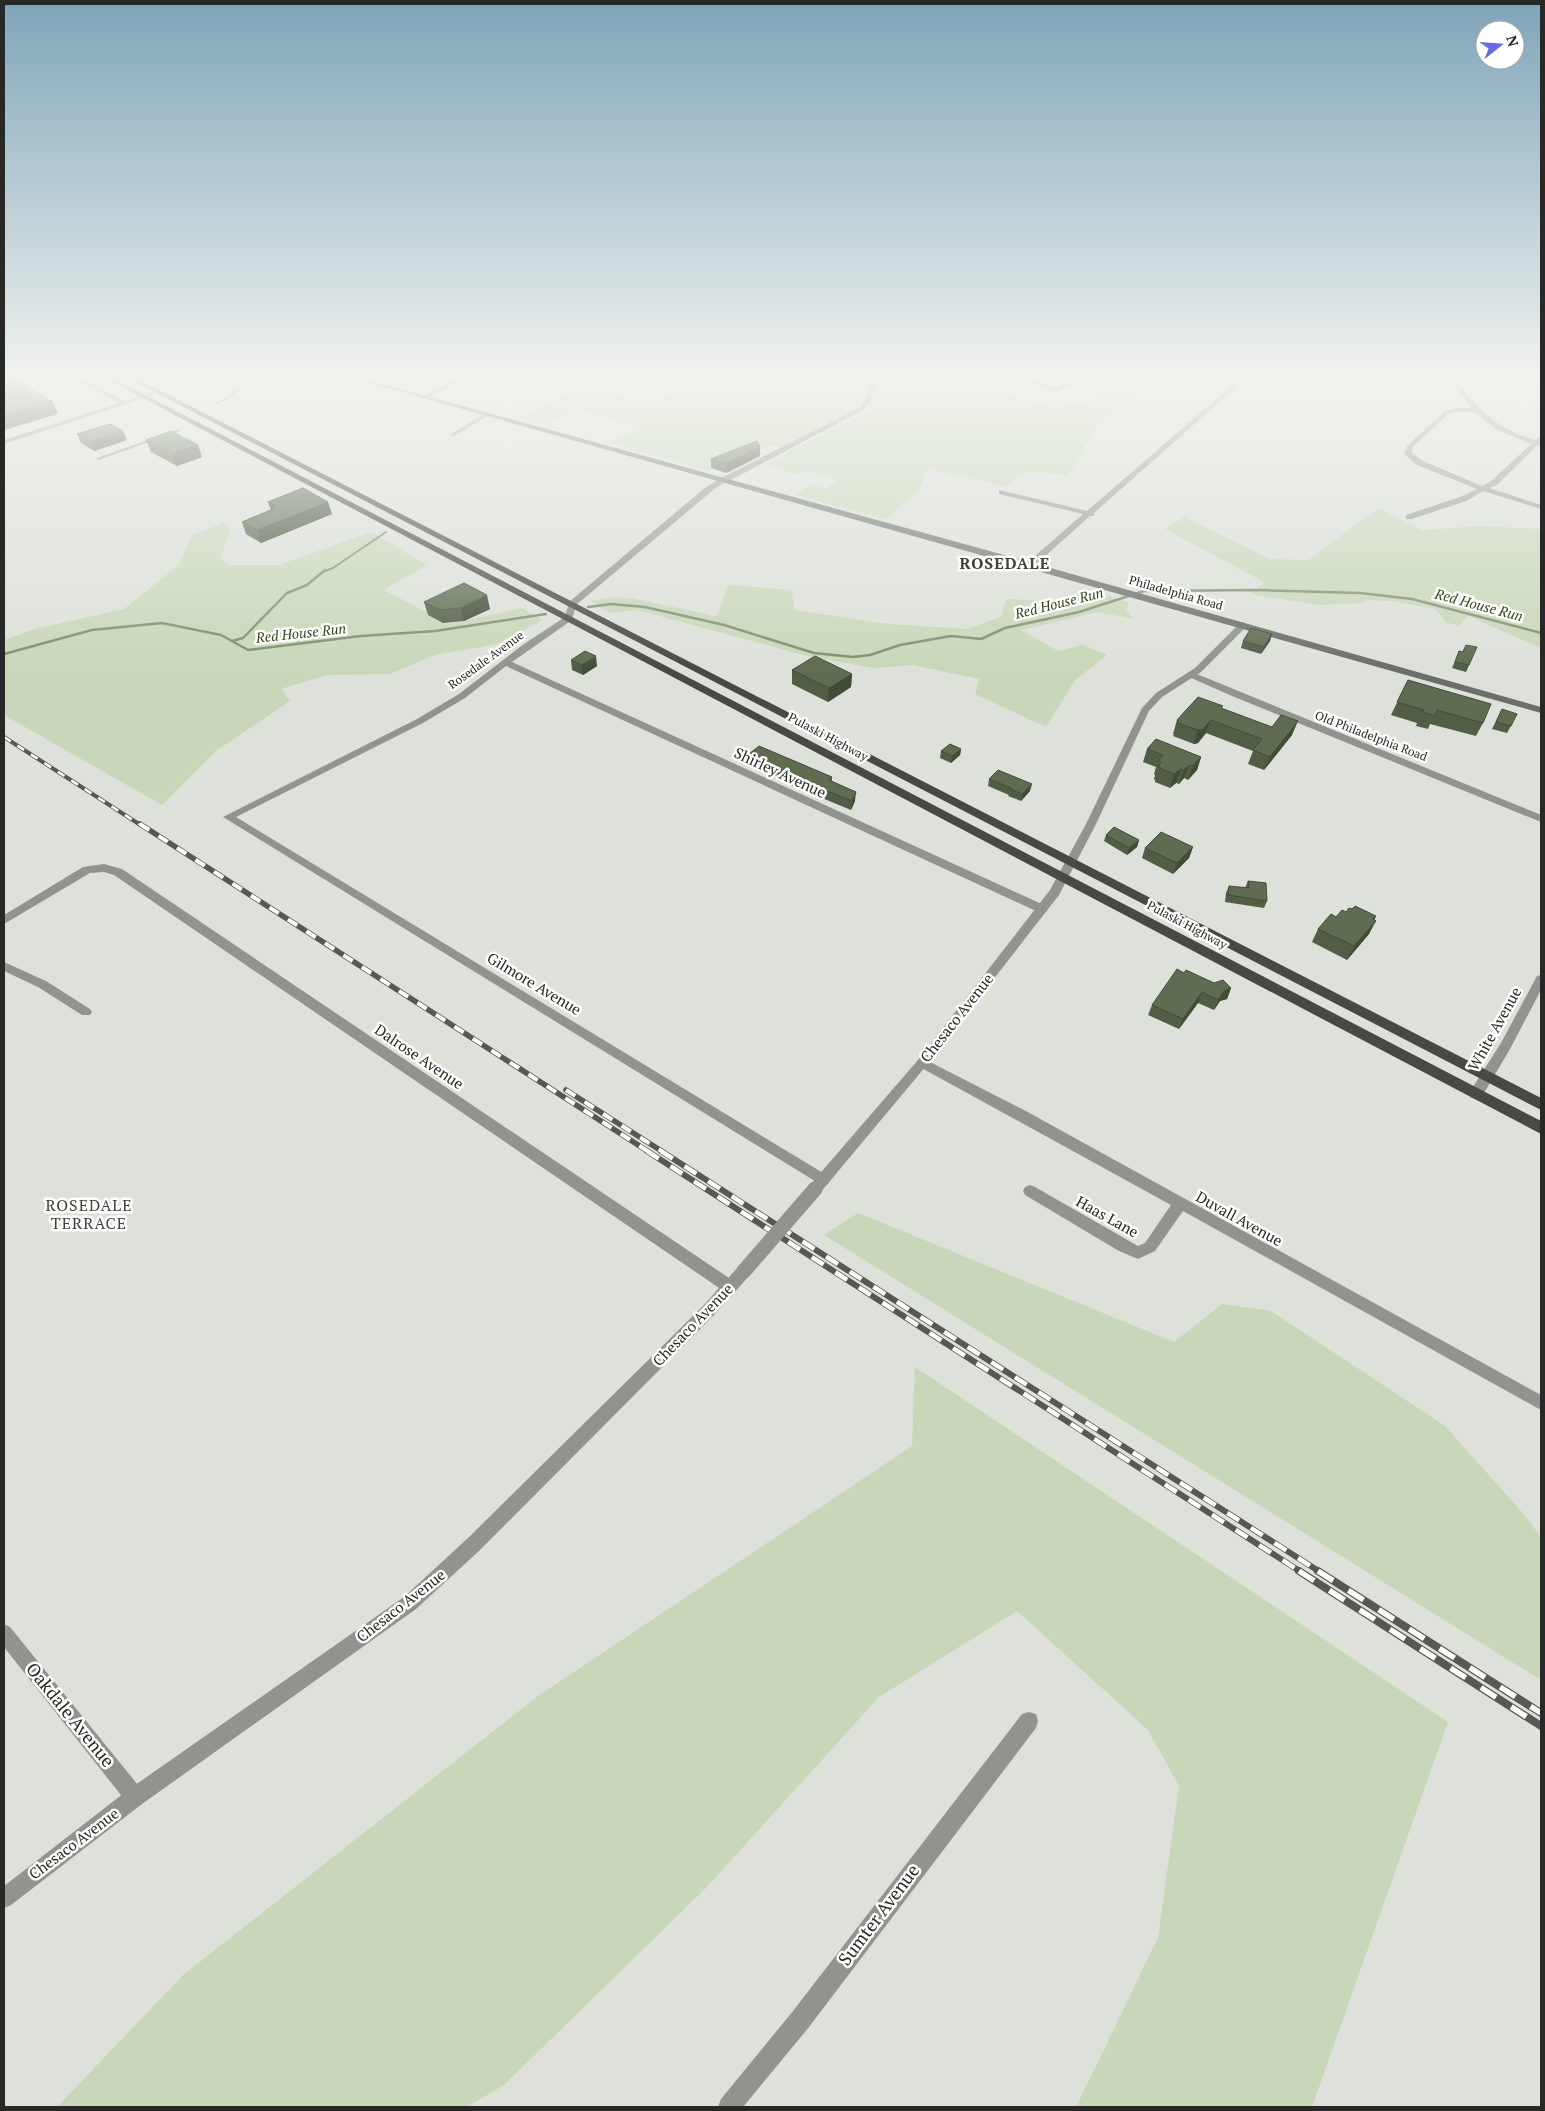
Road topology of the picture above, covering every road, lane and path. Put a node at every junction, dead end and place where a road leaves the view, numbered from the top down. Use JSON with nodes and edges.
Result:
{"nodes":[{"id":1,"x":289,"y":473,"type":"edge"},
{"id":2,"x":316,"y":473,"type":"edge"},
{"id":3,"x":697,"y":473,"type":"edge"},
{"id":4,"x":739,"y":473,"type":"edge"},
{"id":5,"x":1138,"y":473,"type":"edge"},
{"id":6,"x":1442,"y":473,"type":"edge"},
{"id":7,"x":1506,"y":473,"type":"edge"},
{"id":8,"x":724,"y":480,"type":"junction"},
{"id":9,"x":1482,"y":490,"type":"junction"},
{"id":10,"x":1002,"y":492,"type":"dead end"},
{"id":11,"x":1541,"y":507,"type":"edge"},
{"id":12,"x":1091,"y":514,"type":"junction"},
{"id":13,"x":1409,"y":517,"type":"dead end"},
{"id":14,"x":1030,"y":565,"type":"junction"},
{"id":15,"x":572,"y":604,"type":"junction"},
{"id":16,"x":569,"y":618,"type":"junction"},
{"id":17,"x":1243,"y":625,"type":"junction"},
{"id":18,"x":506,"y":663,"type":"junction"},
{"id":19,"x":1192,"y":675,"type":"junction"},
{"id":20,"x":1541,"y":710,"type":"edge"},
{"id":21,"x":228,"y":817,"type":"joint"},
{"id":22,"x":1541,"y":820,"type":"edge"},
{"id":23,"x":1071,"y":861,"type":"junction"},
{"id":24,"x":1063,"y":876,"type":"junction"},
{"id":25,"x":1042,"y":909,"type":"junction"},
{"id":26,"x":4,"y":920,"type":"edge"},
{"id":27,"x":4,"y":966,"type":"edge"},
{"id":28,"x":1541,"y":979,"type":"edge"},
{"id":29,"x":86,"y":1012,"type":"dead end"},
{"id":30,"x":922,"y":1063,"type":"junction"},
{"id":31,"x":1488,"y":1076,"type":"junction"},
{"id":32,"x":1476,"y":1094,"type":"junction"},
{"id":33,"x":1541,"y":1104,"type":"edge"},
{"id":34,"x":1541,"y":1128,"type":"edge"},
{"id":35,"x":819,"y":1184,"type":"junction"},
{"id":36,"x":1030,"y":1191,"type":"dead end"},
{"id":37,"x":1180,"y":1204,"type":"junction"},
{"id":38,"x":730,"y":1287,"type":"junction"},
{"id":39,"x":1541,"y":1403,"type":"edge"},
{"id":40,"x":4,"y":1633,"type":"edge"},
{"id":41,"x":1029,"y":1722,"type":"dead end"},
{"id":42,"x":135,"y":1797,"type":"junction"},
{"id":43,"x":4,"y":1898,"type":"edge"},
{"id":44,"x":729,"y":2107,"type":"edge"}],
"edges":[{"from":1,"to":16,"type":"highway","name":"Pulaski Highway"},
{"from":2,"to":15,"type":"highway","name":"Pulaski Highway"},
{"from":3,"to":8,"type":"main road","name":"Philadelphia Road"},
{"from":4,"to":8,"type":"street"},
{"from":5,"to":12,"type":"street"},
{"from":6,"to":9,"type":"street"},
{"from":7,"to":9,"type":"street"},
{"from":8,"to":14,"type":"main road","name":"Philadelphia Road"},
{"from":8,"to":15,"type":"street"},
{"from":9,"to":11,"type":"street"},
{"from":9,"to":13,"type":"street"},
{"from":10,"to":12,"type":"street"},
{"from":12,"to":14,"type":"street"},
{"from":14,"to":17,"type":"main road","name":"Philadelphia Road"},
{"from":15,"to":16,"type":"street"},
{"from":15,"to":23,"type":"highway","name":"Pulaski Highway"},
{"from":16,"to":18,"type":"street","name":"Rosedale Avenue"},
{"from":16,"to":24,"type":"highway","name":"Pulaski Highway"},
{"from":17,"to":19,"type":"street","name":"Chesaco Avenue"},
{"from":17,"to":20,"type":"main road","name":"Philadelphia Road"},
{"from":18,"to":21,"type":"street","name":"Rosedale Avenue"},
{"from":18,"to":25,"type":"street","name":"Shirley Avenue"},
{"from":19,"to":22,"type":"street","name":"Old Philadelphia Road"},
{"from":19,"to":23,"type":"street","name":"Chesaco Avenue"},
{"from":21,"to":35,"type":"street","name":"Gilmore Avenue"},
{"from":23,"to":24,"type":"street","name":"Chesaco Avenue"},
{"from":23,"to":31,"type":"highway","name":"Pulaski Highway"},
{"from":24,"to":25,"type":"street","name":"Chesaco Avenue"},
{"from":24,"to":32,"type":"highway","name":"Pulaski Highway"},
{"from":25,"to":30,"type":"street","name":"Chesaco Avenue"},
{"from":26,"to":38,"type":"street","name":"Dalrose Avenue"},
{"from":27,"to":29,"type":"street"},
{"from":28,"to":31,"type":"street","name":"White Avenue"},
{"from":30,"to":35,"type":"street","name":"Chesaco Avenue"},
{"from":30,"to":37,"type":"street","name":"Duvall Avenue"},
{"from":31,"to":32,"type":"street","name":"White Avenue"},
{"from":31,"to":33,"type":"highway","name":"Pulaski Highway"},
{"from":32,"to":34,"type":"highway","name":"Pulaski Highway"},
{"from":35,"to":38,"type":"street","name":"Chesaco Avenue","bridge":true},
{"from":36,"to":37,"type":"street","name":"Haas Lane"},
{"from":37,"to":39,"type":"street","name":"Duvall Avenue"},
{"from":38,"to":42,"type":"street","name":"Chesaco Avenue"},
{"from":40,"to":42,"type":"street","name":"Oakdale Avenue"},
{"from":41,"to":44,"type":"street","name":"Sumter Avenue"},
{"from":42,"to":43,"type":"street","name":"Chesaco Avenue"}]}
